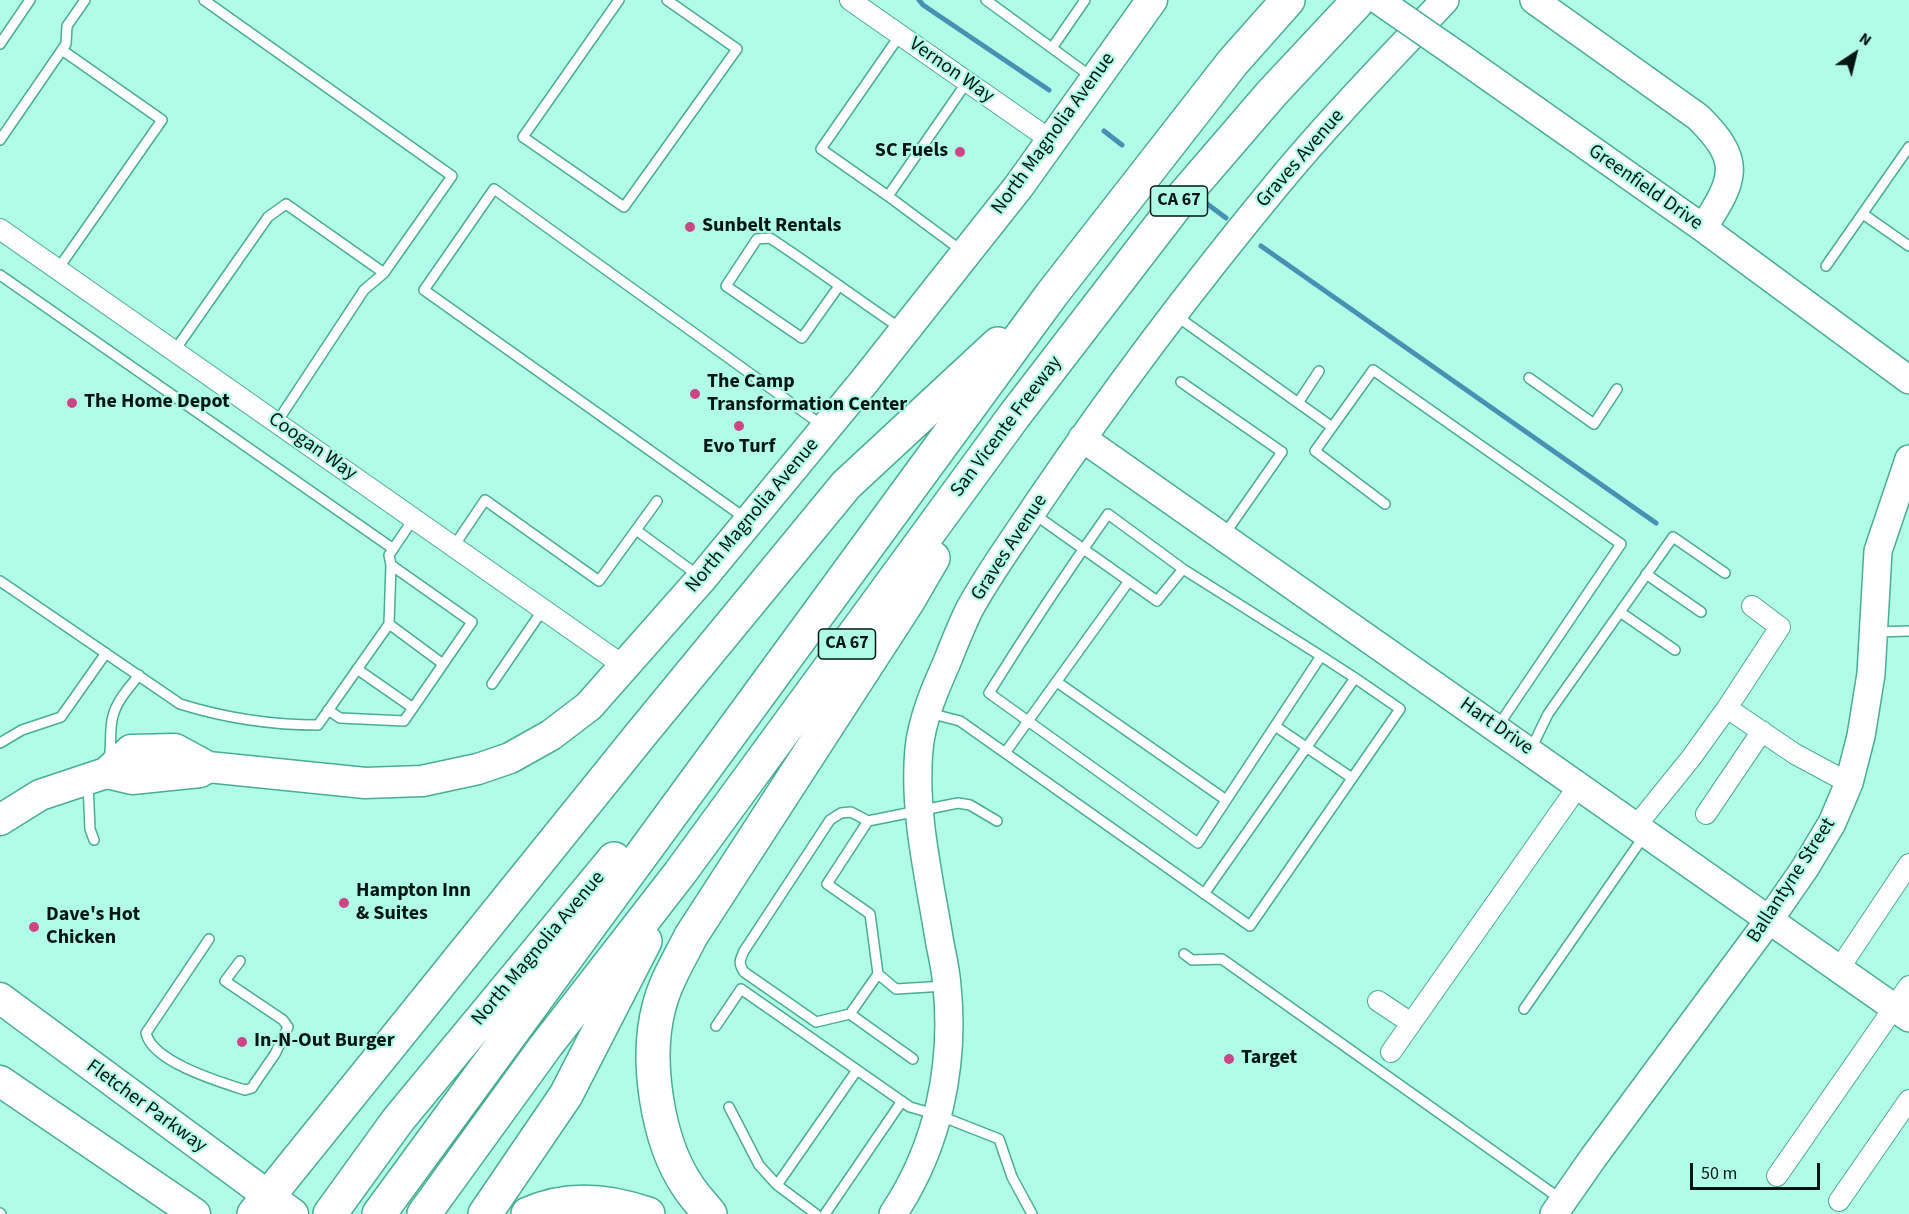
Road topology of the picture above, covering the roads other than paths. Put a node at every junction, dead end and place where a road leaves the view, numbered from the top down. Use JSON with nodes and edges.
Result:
{"nodes":[{"id":1,"x":30,"y":0,"type":"edge"},
{"id":2,"x":85,"y":0,"type":"edge"},
{"id":3,"x":204,"y":0,"type":"edge"},
{"id":4,"x":619,"y":0,"type":"edge"},
{"id":5,"x":667,"y":0,"type":"edge"},
{"id":6,"x":850,"y":0,"type":"edge"},
{"id":7,"x":986,"y":0,"type":"edge"},
{"id":8,"x":1085,"y":0,"type":"edge"},
{"id":9,"x":1152,"y":0,"type":"edge"},
{"id":10,"x":1288,"y":0,"type":"edge"},
{"id":11,"x":1359,"y":0,"type":"edge"},
{"id":12,"x":1378,"y":0,"type":"edge"},
{"id":13,"x":1445,"y":0,"type":"edge"},
{"id":14,"x":1534,"y":0,"type":"edge"},
{"id":15,"x":900,"y":35,"type":"junction"},
{"id":16,"x":0,"y":44,"type":"edge"},
{"id":17,"x":1052,"y":48,"type":"junction"},
{"id":18,"x":63,"y":50,"type":"junction"},
{"id":19,"x":1095,"y":78,"type":"junction"},
{"id":20,"x":967,"y":82,"type":"junction"},
{"id":21,"x":0,"y":140,"type":"edge"},
{"id":22,"x":1052,"y":141,"type":"junction"},
{"id":23,"x":1909,"y":147,"type":"edge"},
{"id":24,"x":888,"y":196,"type":"junction"},
{"id":25,"x":1863,"y":214,"type":"junction"},
{"id":26,"x":1703,"y":228,"type":"junction"},
{"id":27,"x":0,"y":229,"type":"edge"},
{"id":28,"x":1909,"y":246,"type":"edge"},
{"id":29,"x":966,"y":254,"type":"junction"},
{"id":30,"x":1826,"y":266,"type":"dead end"},
{"id":31,"x":58,"y":269,"type":"junction"},
{"id":32,"x":384,"y":273,"type":"junction"},
{"id":33,"x":0,"y":275,"type":"edge"},
{"id":34,"x":839,"y":286,"type":"junction"},
{"id":35,"x":1052,"y":294,"type":"junction"},
{"id":36,"x":1174,"y":314,"type":"junction"},
{"id":37,"x":904,"y":331,"type":"junction"},
{"id":38,"x":175,"y":350,"type":"junction"},
{"id":39,"x":1319,"y":371,"type":"dead end"},
{"id":40,"x":1529,"y":378,"type":"dead end"},
{"id":41,"x":1909,"y":380,"type":"edge"},
{"id":42,"x":1181,"y":382,"type":"dead end"},
{"id":43,"x":1617,"y":389,"type":"dead end"},
{"id":44,"x":1298,"y":403,"type":"junction"},
{"id":45,"x":1014,"y":416,"type":"junction"},
{"id":46,"x":277,"y":422,"type":"junction"},
{"id":47,"x":1332,"y":427,"type":"junction"},
{"id":48,"x":826,"y":428,"type":"junction"},
{"id":49,"x":1082,"y":438,"type":"junction"},
{"id":50,"x":1909,"y":459,"type":"edge"},
{"id":51,"x":657,"y":501,"type":"dead end"},
{"id":52,"x":1385,"y":504,"type":"dead end"},
{"id":53,"x":1032,"y":512,"type":"junction"},
{"id":54,"x":414,"y":518,"type":"junction"},
{"id":55,"x":749,"y":521,"type":"junction"},
{"id":56,"x":636,"y":530,"type":"junction"},
{"id":57,"x":1222,"y":537,"type":"junction"},
{"id":58,"x":454,"y":546,"type":"junction"},
{"id":59,"x":392,"y":548,"type":"junction"},
{"id":60,"x":1083,"y":549,"type":"junction"},
{"id":61,"x":391,"y":565,"type":"junction"},
{"id":62,"x":1183,"y":569,"type":"junction"},
{"id":63,"x":1725,"y":573,"type":"dead end"},
{"id":64,"x":1646,"y":574,"type":"junction"},
{"id":65,"x":846,"y":577,"type":"junction"},
{"id":66,"x":702,"y":578,"type":"junction"},
{"id":67,"x":0,"y":581,"type":"edge"},
{"id":68,"x":1129,"y":581,"type":"junction"},
{"id":69,"x":1752,"y":606,"type":"dead end"},
{"id":70,"x":544,"y":608,"type":"junction"},
{"id":71,"x":1620,"y":612,"type":"junction"},
{"id":72,"x":1701,"y":612,"type":"dead end"},
{"id":73,"x":389,"y":624,"type":"junction"},
{"id":74,"x":1909,"y":631,"type":"edge"},
{"id":75,"x":1873,"y":632,"type":"junction"},
{"id":76,"x":1675,"y":650,"type":"dead end"},
{"id":77,"x":106,"y":653,"type":"junction"},
{"id":78,"x":1321,"y":656,"type":"junction"},
{"id":79,"x":443,"y":664,"type":"junction"},
{"id":80,"x":624,"y":666,"type":"junction"},
{"id":81,"x":357,"y":669,"type":"junction"},
{"id":82,"x":140,"y":675,"type":"junction"},
{"id":83,"x":1355,"y":678,"type":"junction"},
{"id":84,"x":1057,"y":682,"type":"junction"},
{"id":85,"x":492,"y":684,"type":"dead end"},
{"id":86,"x":413,"y":708,"type":"junction"},
{"id":87,"x":1727,"y":708,"type":"junction"},
{"id":88,"x":328,"y":710,"type":"junction"},
{"id":89,"x":927,"y":712,"type":"junction"},
{"id":90,"x":1028,"y":721,"type":"junction"},
{"id":91,"x":1275,"y":726,"type":"junction"},
{"id":92,"x":1497,"y":728,"type":"junction"},
{"id":93,"x":1762,"y":731,"type":"junction"},
{"id":94,"x":0,"y":743,"type":"edge"},
{"id":95,"x":1307,"y":747,"type":"junction"},
{"id":96,"x":1530,"y":751,"type":"junction"},
{"id":97,"x":1005,"y":753,"type":"junction"},
{"id":98,"x":97,"y":776,"type":"junction"},
{"id":99,"x":1352,"y":778,"type":"junction"},
{"id":100,"x":1849,"y":783,"type":"junction"},
{"id":101,"x":1579,"y":785,"type":"junction"},
{"id":102,"x":1226,"y":800,"type":"junction"},
{"id":103,"x":920,"y":810,"type":"junction"},
{"id":104,"x":1706,"y":814,"type":"dead end"},
{"id":105,"x":0,"y":819,"type":"edge"},
{"id":106,"x":997,"y":820,"type":"dead end"},
{"id":107,"x":868,"y":821,"type":"junction"},
{"id":108,"x":1641,"y":830,"type":"junction"},
{"id":109,"x":94,"y":840,"type":"dead end"},
{"id":110,"x":1909,"y":864,"type":"edge"},
{"id":111,"x":680,"y":873,"type":"junction"},
{"id":112,"x":1204,"y":894,"type":"junction"},
{"id":113,"x":1769,"y":920,"type":"junction"},
{"id":114,"x":209,"y":939,"type":"dead end"},
{"id":115,"x":1184,"y":954,"type":"dead end"},
{"id":116,"x":240,"y":961,"type":"dead end"},
{"id":117,"x":1839,"y":969,"type":"junction"},
{"id":118,"x":878,"y":974,"type":"junction"},
{"id":119,"x":947,"y":986,"type":"junction"},
{"id":120,"x":0,"y":998,"type":"edge"},
{"id":121,"x":1378,"y":1001,"type":"dead end"},
{"id":122,"x":1904,"y":1004,"type":"edge"},
{"id":123,"x":1524,"y":1010,"type":"dead end"},
{"id":124,"x":850,"y":1014,"type":"junction"},
{"id":125,"x":1411,"y":1023,"type":"junction"},
{"id":126,"x":716,"y":1026,"type":"dead end"},
{"id":127,"x":1391,"y":1052,"type":"dead end"},
{"id":128,"x":914,"y":1059,"type":"dead end"},
{"id":129,"x":857,"y":1070,"type":"junction"},
{"id":130,"x":0,"y":1081,"type":"edge"},
{"id":131,"x":1909,"y":1100,"type":"edge"},
{"id":132,"x":902,"y":1101,"type":"junction"},
{"id":133,"x":729,"y":1107,"type":"dead end"},
{"id":134,"x":938,"y":1115,"type":"junction"},
{"id":135,"x":1777,"y":1176,"type":"dead end"},
{"id":136,"x":777,"y":1185,"type":"junction"},
{"id":137,"x":1839,"y":1201,"type":"dead end"},
{"id":138,"x":261,"y":1205,"type":"edge"},
{"id":139,"x":1558,"y":1208,"type":"edge"},
{"id":140,"x":381,"y":1211,"type":"edge"},
{"id":141,"x":195,"y":1214,"type":"edge"},
{"id":142,"x":294,"y":1214,"type":"edge"},
{"id":143,"x":330,"y":1214,"type":"edge"},
{"id":144,"x":424,"y":1214,"type":"edge"},
{"id":145,"x":485,"y":1214,"type":"edge"},
{"id":146,"x":528,"y":1214,"type":"edge"},
{"id":147,"x":648,"y":1214,"type":"edge"},
{"id":148,"x":710,"y":1214,"type":"edge"},
{"id":149,"x":816,"y":1214,"type":"edge"},
{"id":150,"x":825,"y":1214,"type":"edge"},
{"id":151,"x":893,"y":1214,"type":"edge"},
{"id":152,"x":1032,"y":1214,"type":"edge"}],
"edges":[{"from":1,"to":16,"type":"lane"},
{"from":2,"to":18,"type":"lane"},
{"from":3,"to":32,"type":"lane"},
{"from":4,"to":5,"type":"lane"},
{"from":6,"to":15,"type":"street","name":"Vernon Way"},
{"from":7,"to":17,"type":"lane"},
{"from":8,"to":17,"type":"lane"},
{"from":9,"to":19,"type":"main road","name":"North Magnolia Avenue"},
{"from":10,"to":35,"type":"highway","name":"San Vicente Freeway","number":"CA 67"},
{"from":11,"to":45,"type":"highway","name":"San Vicente Freeway","number":"CA 67"},
{"from":12,"to":26,"type":"main road","name":"Greenfield Drive","bridge":true},
{"from":13,"to":36,"type":"main road","name":"Graves Avenue"},
{"from":14,"to":26,"type":"main road"},
{"from":15,"to":20,"type":"street","name":"Vernon Way"},
{"from":15,"to":24,"type":"lane"},
{"from":17,"to":19,"type":"lane"},
{"from":18,"to":21,"type":"lane"},
{"from":18,"to":31,"type":"lane"},
{"from":19,"to":22,"type":"main road","name":"North Magnolia Avenue"},
{"from":20,"to":22,"type":"street","name":"Vernon Way"},
{"from":20,"to":24,"type":"lane"},
{"from":22,"to":29,"type":"main road","name":"North Magnolia Avenue"},
{"from":23,"to":25,"type":"lane"},
{"from":24,"to":29,"type":"lane"},
{"from":25,"to":28,"type":"lane"},
{"from":25,"to":30,"type":"lane"},
{"from":26,"to":41,"type":"main road","name":"Greenfield Drive"},
{"from":27,"to":31,"type":"street","name":"Coogan Way"},
{"from":29,"to":37,"type":"main road","name":"North Magnolia Avenue"},
{"from":31,"to":38,"type":"street","name":"Coogan Way"},
{"from":32,"to":38,"type":"lane"},
{"from":32,"to":46,"type":"lane"},
{"from":33,"to":59,"type":"lane"},
{"from":34,"to":34,"type":"lane"},
{"from":34,"to":37,"type":"lane"},
{"from":35,"to":65,"type":"highway","name":"San Vicente Freeway","number":"CA 67"},
{"from":35,"to":138,"type":"highway"},
{"from":36,"to":44,"type":"lane"},
{"from":36,"to":49,"type":"main road","name":"Graves Avenue"},
{"from":37,"to":48,"type":"main road","name":"North Magnolia Avenue"},
{"from":38,"to":46,"type":"street","name":"Coogan Way"},
{"from":39,"to":44,"type":"lane"},
{"from":40,"to":43,"type":"lane"},
{"from":42,"to":57,"type":"lane"},
{"from":44,"to":47,"type":"lane"},
{"from":45,"to":111,"type":"highway","name":"San Vicente Freeway","number":"CA 67"},
{"from":45,"to":148,"type":"highway"},
{"from":46,"to":54,"type":"street","name":"Coogan Way"},
{"from":47,"to":52,"type":"lane"},
{"from":47,"to":92,"type":"lane"},
{"from":48,"to":55,"type":"main road","name":"North Magnolia Avenue"},
{"from":48,"to":55,"type":"lane"},
{"from":49,"to":53,"type":"main road","name":"Graves Avenue"},
{"from":49,"to":57,"type":"main road","name":"Hart Drive"},
{"from":50,"to":75,"type":"main road","name":"Ballantyne Street"},
{"from":51,"to":56,"type":"lane"},
{"from":53,"to":60,"type":"lane"},
{"from":53,"to":89,"type":"main road","name":"Graves Avenue"},
{"from":54,"to":58,"type":"street","name":"Coogan Way"},
{"from":54,"to":59,"type":"lane"},
{"from":55,"to":66,"type":"main road","name":"North Magnolia Avenue"},
{"from":56,"to":58,"type":"lane"},
{"from":56,"to":66,"type":"lane"},
{"from":57,"to":92,"type":"main road","name":"Hart Drive"},
{"from":58,"to":70,"type":"street","name":"Coogan Way"},
{"from":59,"to":61,"type":"lane"},
{"from":60,"to":62,"type":"lane"},
{"from":60,"to":68,"type":"lane"},
{"from":60,"to":90,"type":"lane"},
{"from":61,"to":73,"type":"lane"},
{"from":61,"to":79,"type":"lane"},
{"from":62,"to":68,"type":"lane"},
{"from":62,"to":78,"type":"lane"},
{"from":63,"to":64,"type":"lane"},
{"from":64,"to":71,"type":"lane"},
{"from":64,"to":72,"type":"lane"},
{"from":65,"to":140,"type":"highway"},
{"from":65,"to":143,"type":"highway","name":"North Magnolia Avenue"},
{"from":66,"to":80,"type":"main road","name":"North Magnolia Avenue"},
{"from":67,"to":77,"type":"lane"},
{"from":68,"to":84,"type":"lane"},
{"from":69,"to":87,"type":"street"},
{"from":70,"to":80,"type":"street","name":"Coogan Way"},
{"from":70,"to":85,"type":"lane"},
{"from":71,"to":76,"type":"lane"},
{"from":71,"to":96,"type":"lane"},
{"from":73,"to":79,"type":"lane"},
{"from":73,"to":81,"type":"lane"},
{"from":74,"to":75,"type":"lane"},
{"from":75,"to":100,"type":"main road","name":"Ballantyne Street"},
{"from":77,"to":82,"type":"lane"},
{"from":77,"to":94,"type":"lane"},
{"from":78,"to":83,"type":"lane"},
{"from":78,"to":91,"type":"lane"},
{"from":79,"to":86,"type":"lane"},
{"from":80,"to":98,"type":"main road","name":"North Magnolia Avenue"},
{"from":81,"to":86,"type":"lane"},
{"from":81,"to":88,"type":"lane"},
{"from":82,"to":88,"type":"lane"},
{"from":82,"to":98,"type":"lane"},
{"from":83,"to":95,"type":"lane"},
{"from":83,"to":99,"type":"lane"},
{"from":84,"to":90,"type":"lane"},
{"from":84,"to":102,"type":"lane"},
{"from":86,"to":88,"type":"lane"},
{"from":87,"to":93,"type":"street"},
{"from":87,"to":108,"type":"street"},
{"from":89,"to":97,"type":"lane"},
{"from":89,"to":103,"type":"main road","name":"Graves Avenue"},
{"from":90,"to":97,"type":"lane"},
{"from":90,"to":102,"type":"lane"},
{"from":91,"to":95,"type":"lane"},
{"from":91,"to":102,"type":"lane"},
{"from":92,"to":96,"type":"main road","name":"Hart Drive"},
{"from":93,"to":100,"type":"street"},
{"from":93,"to":104,"type":"street"},
{"from":95,"to":99,"type":"lane"},
{"from":95,"to":112,"type":"lane"},
{"from":96,"to":101,"type":"main road","name":"Hart Drive"},
{"from":97,"to":112,"type":"lane"},
{"from":98,"to":105,"type":"main road","name":"North Magnolia Avenue"},
{"from":98,"to":109,"type":"lane"},
{"from":99,"to":112,"type":"lane"},
{"from":100,"to":113,"type":"main road","name":"Ballantyne Street"},
{"from":101,"to":108,"type":"main road","name":"Hart Drive"},
{"from":101,"to":125,"type":"street"},
{"from":103,"to":106,"type":"lane"},
{"from":103,"to":107,"type":"lane"},
{"from":103,"to":119,"type":"main road","name":"Graves Avenue"},
{"from":107,"to":118,"type":"lane"},
{"from":107,"to":124,"type":"lane"},
{"from":108,"to":113,"type":"main road","name":"Hart Drive"},
{"from":108,"to":123,"type":"lane"},
{"from":110,"to":117,"type":"street"},
{"from":111,"to":144,"type":"highway"},
{"from":111,"to":145,"type":"highway"},
{"from":113,"to":117,"type":"main road","name":"Hart Drive"},
{"from":113,"to":139,"type":"main road","name":"Ballantyne Street"},
{"from":114,"to":116,"type":"lane"},
{"from":115,"to":139,"type":"lane"},
{"from":117,"to":122,"type":"main road","name":"Hart Drive"},
{"from":118,"to":119,"type":"lane"},
{"from":118,"to":124,"type":"lane"},
{"from":119,"to":134,"type":"main road","name":"Graves Avenue"},
{"from":120,"to":138,"type":"main road","name":"Fletcher Parkway"},
{"from":121,"to":125,"type":"street"},
{"from":122,"to":135,"type":"street"},
{"from":124,"to":128,"type":"lane"},
{"from":125,"to":127,"type":"street"},
{"from":126,"to":129,"type":"lane"},
{"from":129,"to":132,"type":"lane"},
{"from":129,"to":136,"type":"lane"},
{"from":130,"to":141,"type":"main road"},
{"from":131,"to":137,"type":"street"},
{"from":132,"to":134,"type":"lane"},
{"from":132,"to":150,"type":"lane"},
{"from":133,"to":136,"type":"lane"},
{"from":134,"to":151,"type":"main road","name":"Graves Avenue"},
{"from":134,"to":152,"type":"lane"},
{"from":136,"to":149,"type":"lane"},
{"from":138,"to":142,"type":"main road","name":"Fletcher Parkway"},
{"from":146,"to":147,"type":"highway"}]}
